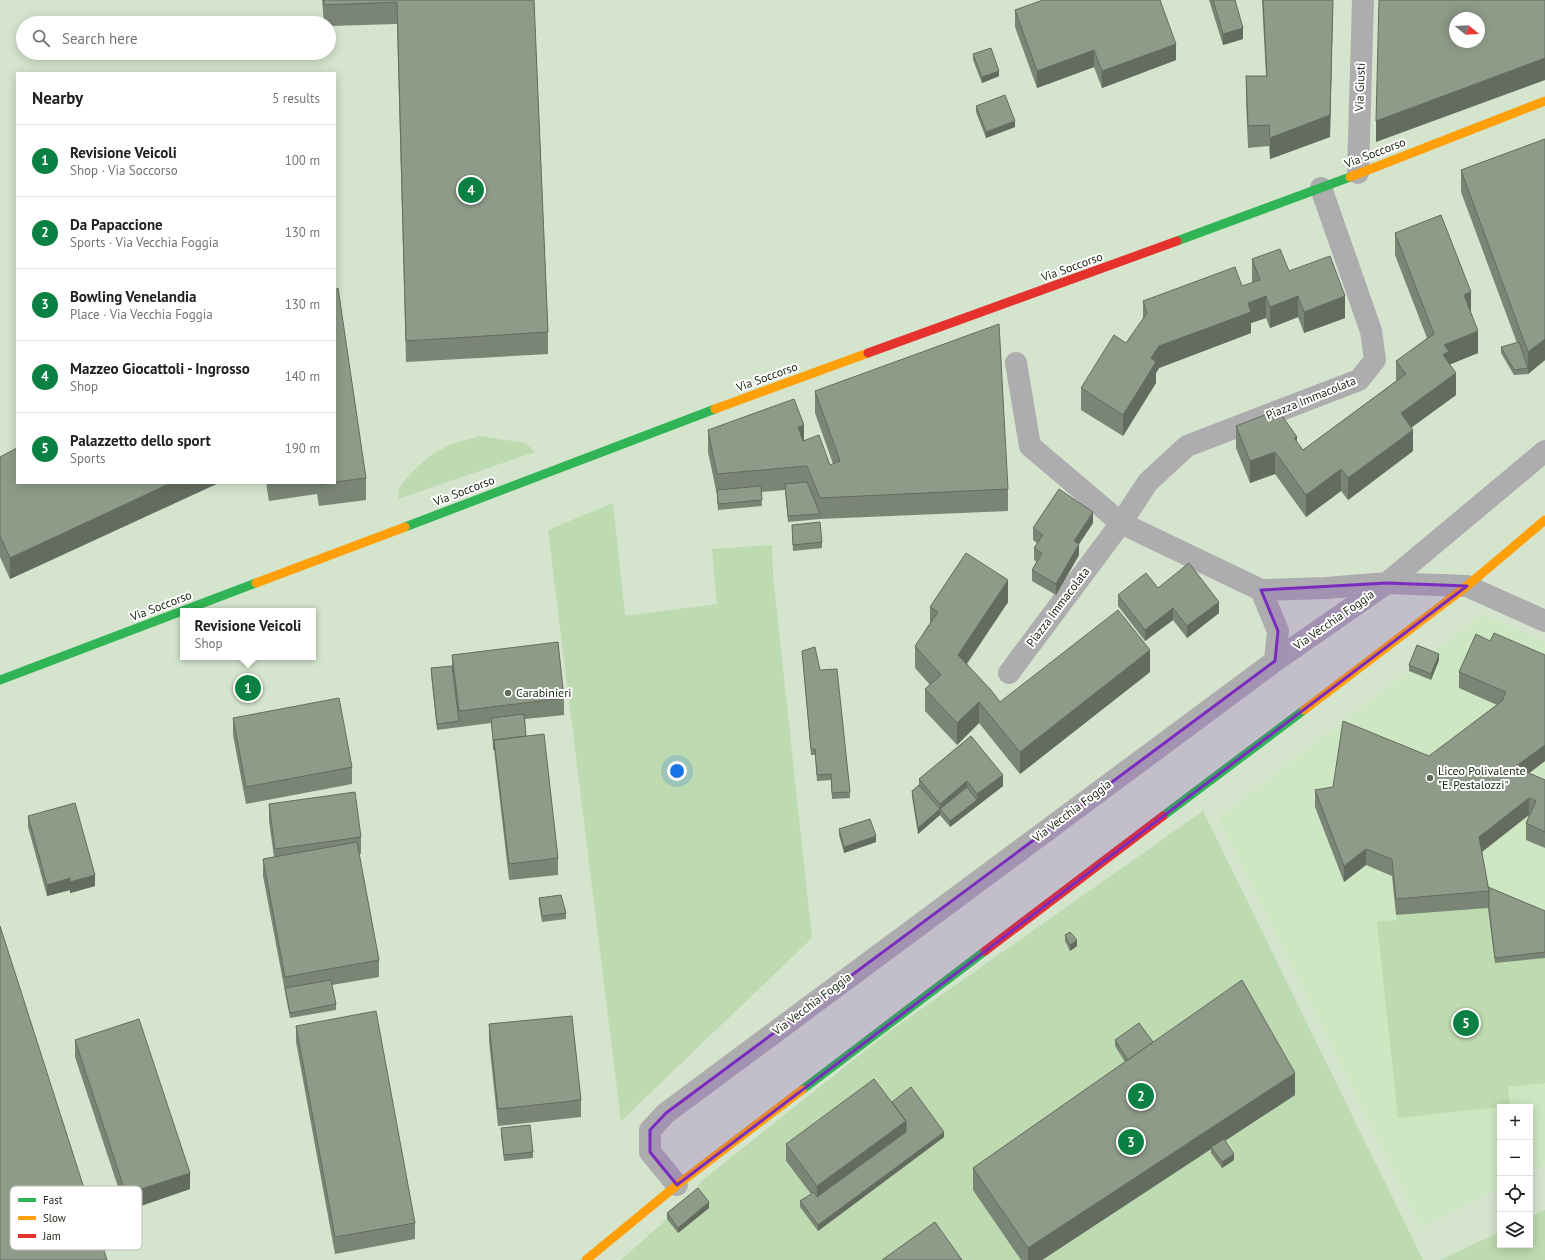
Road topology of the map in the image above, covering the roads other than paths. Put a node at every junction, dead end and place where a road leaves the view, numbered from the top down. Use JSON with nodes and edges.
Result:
{"nodes":[{"id":1,"x":1362,"y":0,"type":"edge"},
{"id":2,"x":1545,"y":101,"type":"edge"},
{"id":3,"x":1358,"y":173,"type":"junction"},
{"id":4,"x":1321,"y":188,"type":"junction"},
{"id":5,"x":1016,"y":363,"type":"dead end"},
{"id":6,"x":1545,"y":451,"type":"edge"},
{"id":7,"x":1545,"y":520,"type":"edge"},
{"id":8,"x":1121,"y":522,"type":"junction"},
{"id":9,"x":1387,"y":583,"type":"junction"},
{"id":10,"x":1467,"y":586,"type":"junction"},
{"id":11,"x":1261,"y":590,"type":"junction"},
{"id":12,"x":190,"y":608,"type":"edge"},
{"id":13,"x":180,"y":612,"type":"edge"},
{"id":14,"x":1545,"y":621,"type":"edge"},
{"id":15,"x":1275,"y":661,"type":"junction"},
{"id":16,"x":1009,"y":673,"type":"dead end"},
{"id":17,"x":0,"y":680,"type":"edge"},
{"id":18,"x":677,"y":1185,"type":"junction"},
{"id":19,"x":586,"y":1260,"type":"edge"}],
"edges":[{"from":1,"to":3,"type":"street","name":"Via Giusti"},
{"from":2,"to":3,"type":"main road","name":"Via Soccorso"},
{"from":3,"to":4,"type":"main road","name":"Via Soccorso"},
{"from":4,"to":8,"type":"street","name":"Piazza Immacolata"},
{"from":4,"to":12,"type":"main road","name":"Via Soccorso"},
{"from":5,"to":8,"type":"street"},
{"from":6,"to":9,"type":"street","name":"Via Vecchia Foggia"},
{"from":7,"to":10,"type":"main road"},
{"from":8,"to":11,"type":"street"},
{"from":8,"to":16,"type":"street","name":"Piazza Immacolata"},
{"from":9,"to":10,"type":"street"},
{"from":9,"to":11,"type":"street"},
{"from":9,"to":15,"type":"street","name":"Via Vecchia Foggia"},
{"from":10,"to":14,"type":"street"},
{"from":10,"to":18,"type":"main road"},
{"from":11,"to":15,"type":"street"},
{"from":13,"to":17,"type":"main road","name":"Via Soccorso"},
{"from":15,"to":18,"type":"street","name":"Via Vecchia Foggia"},
{"from":18,"to":19,"type":"main road"}]}
